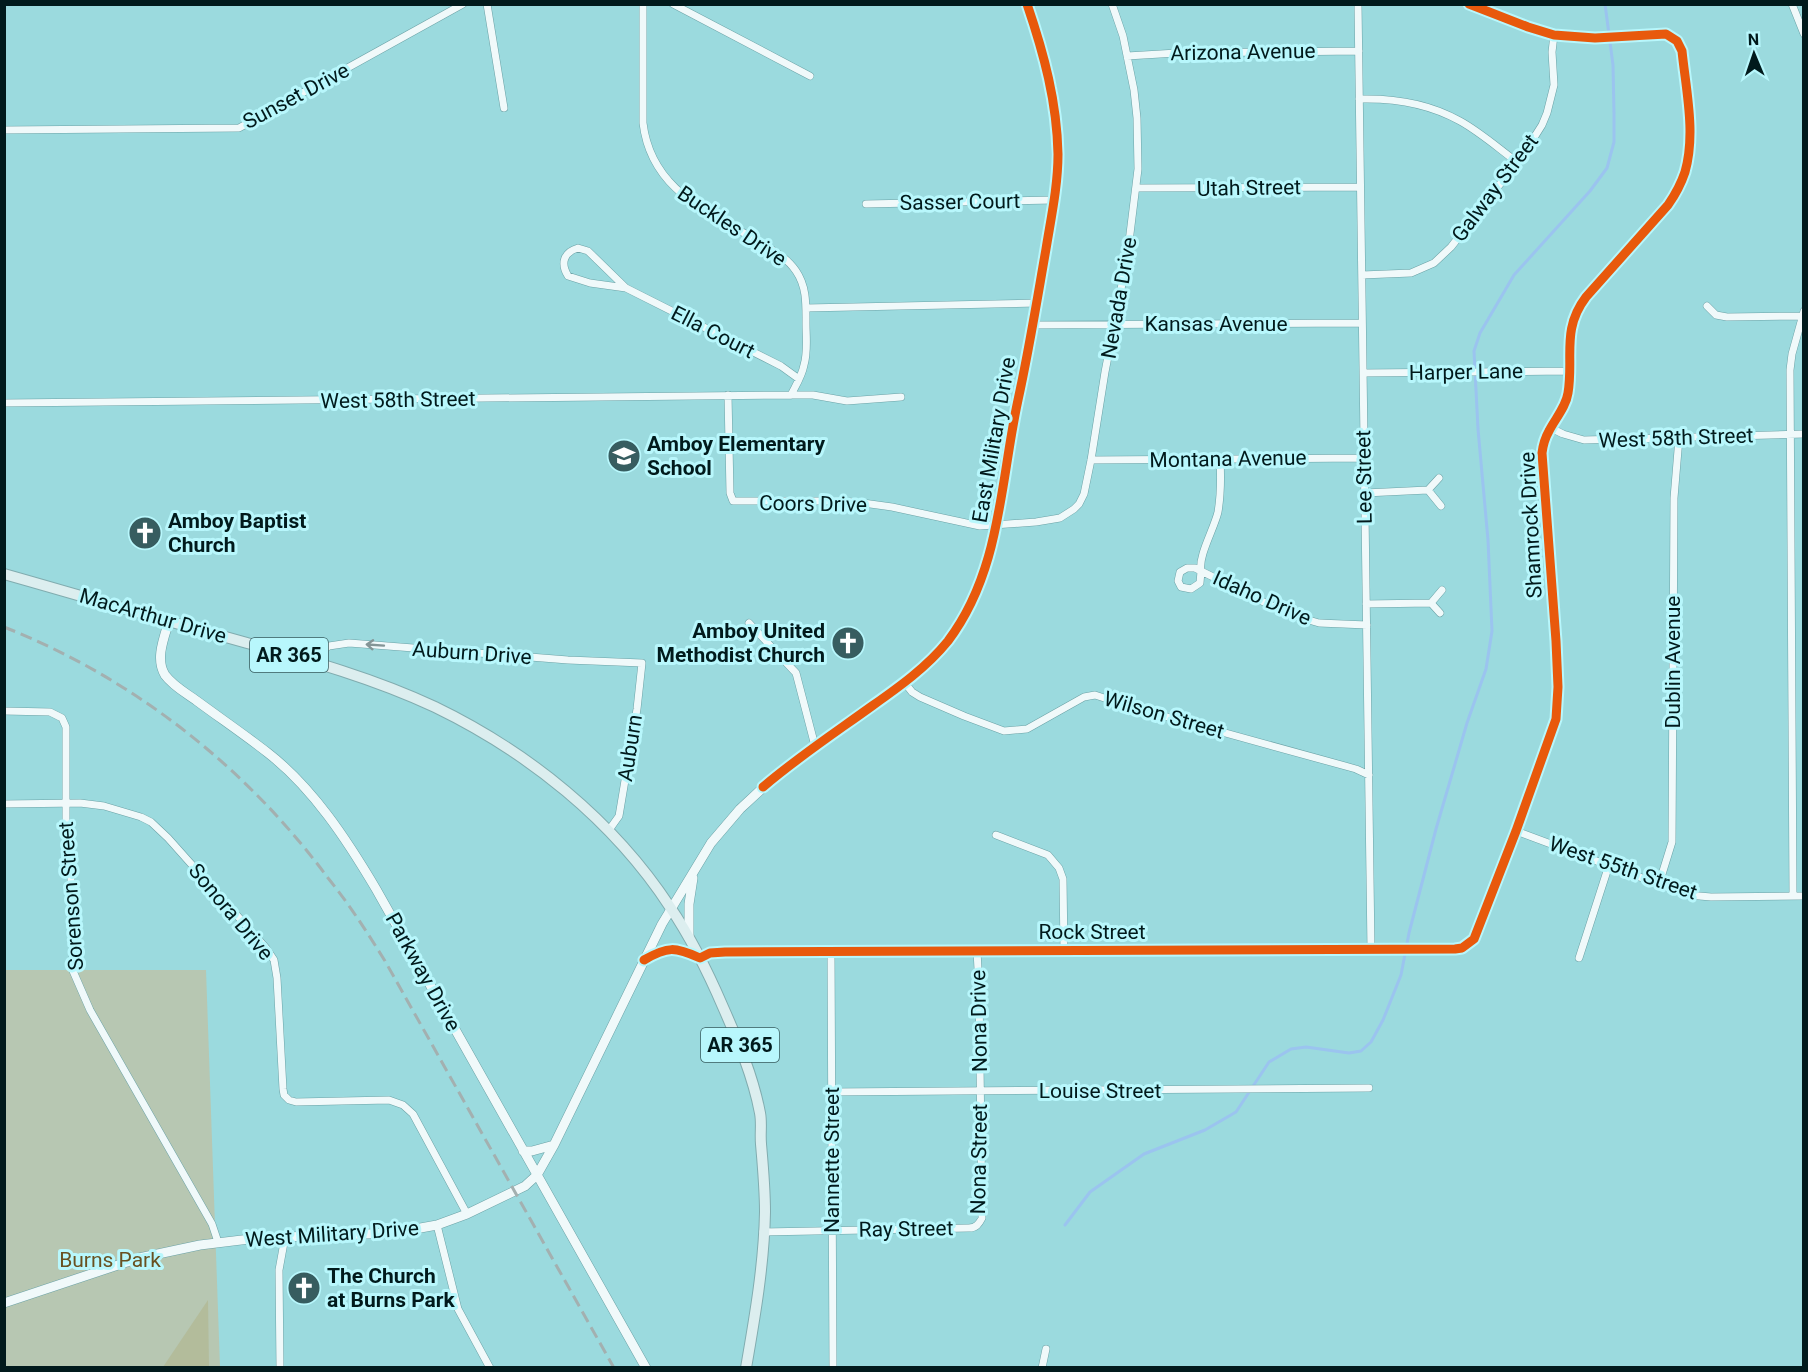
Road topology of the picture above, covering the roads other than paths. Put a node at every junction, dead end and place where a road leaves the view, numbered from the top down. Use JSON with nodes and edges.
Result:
{"nodes":[{"id":1,"x":464,"y":4,"type":"edge"},
{"id":2,"x":487,"y":4,"type":"edge"},
{"id":3,"x":643,"y":4,"type":"edge"},
{"id":4,"x":673,"y":4,"type":"edge"},
{"id":5,"x":1027,"y":4,"type":"edge"},
{"id":6,"x":1112,"y":4,"type":"edge"},
{"id":7,"x":1358,"y":4,"type":"edge"},
{"id":8,"x":1470,"y":4,"type":"edge"},
{"id":9,"x":1792,"y":4,"type":"edge"},
{"id":10,"x":1803,"y":29,"type":"edge"},
{"id":11,"x":1554,"y":35,"type":"junction"},
{"id":12,"x":1359,"y":51,"type":"junction"},
{"id":13,"x":1127,"y":56,"type":"junction"},
{"id":14,"x":810,"y":76,"type":"dead end"},
{"id":15,"x":1359,"y":99,"type":"junction"},
{"id":16,"x":504,"y":108,"type":"dead end"},
{"id":17,"x":4,"y":130,"type":"edge"},
{"id":18,"x":1517,"y":162,"type":"junction"},
{"id":19,"x":1360,"y":187,"type":"junction"},
{"id":20,"x":1137,"y":188,"type":"junction"},
{"id":21,"x":1054,"y":200,"type":"junction"},
{"id":22,"x":866,"y":204,"type":"dead end"},
{"id":23,"x":1362,"y":275,"type":"junction"},
{"id":24,"x":626,"y":288,"type":"junction"},
{"id":25,"x":1037,"y":303,"type":"junction"},
{"id":26,"x":1707,"y":306,"type":"dead end"},
{"id":27,"x":806,"y":308,"type":"junction"},
{"id":28,"x":1803,"y":313,"type":"edge"},
{"id":29,"x":1362,"y":323,"type":"junction"},
{"id":30,"x":1114,"y":324,"type":"junction"},
{"id":31,"x":1034,"y":325,"type":"junction"},
{"id":32,"x":1569,"y":370,"type":"junction"},
{"id":33,"x":1363,"y":374,"type":"junction"},
{"id":34,"x":799,"y":379,"type":"junction"},
{"id":35,"x":728,"y":395,"type":"junction"},
{"id":36,"x":791,"y":395,"type":"junction"},
{"id":37,"x":901,"y":397,"type":"dead end"},
{"id":38,"x":4,"y":403,"type":"edge"},
{"id":39,"x":1551,"y":428,"type":"junction"},
{"id":40,"x":1791,"y":434,"type":"junction"},
{"id":41,"x":1803,"y":434,"type":"edge"},
{"id":42,"x":1679,"y":438,"type":"junction"},
{"id":43,"x":1364,"y":458,"type":"junction"},
{"id":44,"x":1220,"y":459,"type":"junction"},
{"id":45,"x":1091,"y":460,"type":"junction"},
{"id":46,"x":1439,"y":478,"type":"dead end"},
{"id":47,"x":1428,"y":490,"type":"junction"},
{"id":48,"x":1365,"y":493,"type":"junction"},
{"id":49,"x":1441,"y":506,"type":"dead end"},
{"id":50,"x":997,"y":526,"type":"junction"},
{"id":51,"x":4,"y":574,"type":"edge"},
{"id":52,"x":1442,"y":590,"type":"dead end"},
{"id":53,"x":1431,"y":603,"type":"junction"},
{"id":54,"x":1366,"y":604,"type":"junction"},
{"id":55,"x":1440,"y":612,"type":"dead end"},
{"id":56,"x":169,"y":621,"type":"junction"},
{"id":57,"x":749,"y":623,"type":"dead end"},
{"id":58,"x":1367,"y":625,"type":"junction"},
{"id":59,"x":306,"y":660,"type":"junction"},
{"id":60,"x":642,"y":663,"type":"joint"},
{"id":61,"x":904,"y":682,"type":"junction"},
{"id":62,"x":4,"y":711,"type":"edge"},
{"id":63,"x":815,"y":746,"type":"junction"},
{"id":64,"x":1369,"y":775,"type":"junction"},
{"id":65,"x":4,"y":804,"type":"edge"},
{"id":66,"x":66,"y":804,"type":"junction"},
{"id":67,"x":609,"y":830,"type":"junction"},
{"id":68,"x":1516,"y":831,"type":"junction"},
{"id":69,"x":996,"y":835,"type":"dead end"},
{"id":70,"x":1609,"y":866,"type":"junction"},
{"id":71,"x":693,"y":873,"type":"junction"},
{"id":72,"x":1659,"y":884,"type":"junction"},
{"id":73,"x":1793,"y":896,"type":"junction"},
{"id":74,"x":1803,"y":896,"type":"edge"},
{"id":75,"x":671,"y":908,"type":"junction"},
{"id":76,"x":1478,"y":932,"type":"joint"},
{"id":77,"x":689,"y":938,"type":"junction"},
{"id":78,"x":1371,"y":949,"type":"junction"},
{"id":79,"x":977,"y":951,"type":"junction"},
{"id":80,"x":1064,"y":951,"type":"junction"},
{"id":81,"x":831,"y":952,"type":"junction"},
{"id":82,"x":700,"y":957,"type":"junction"},
{"id":83,"x":1579,"y":958,"type":"dead end"},
{"id":84,"x":644,"y":960,"type":"junction"},
{"id":85,"x":1370,"y":1088,"type":"dead end"},
{"id":86,"x":831,"y":1092,"type":"junction"},
{"id":87,"x":980,"y":1092,"type":"junction"},
{"id":88,"x":554,"y":1145,"type":"junction"},
{"id":89,"x":523,"y":1151,"type":"junction"},
{"id":90,"x":537,"y":1175,"type":"junction"},
{"id":91,"x":467,"y":1214,"type":"junction"},
{"id":92,"x":437,"y":1225,"type":"junction"},
{"id":93,"x":977,"y":1226,"type":"joint"},
{"id":94,"x":832,"y":1231,"type":"junction"},
{"id":95,"x":763,"y":1232,"type":"junction"},
{"id":96,"x":285,"y":1237,"type":"junction"},
{"id":97,"x":218,"y":1242,"type":"junction"},
{"id":98,"x":4,"y":1303,"type":"edge"},
{"id":99,"x":1046,"y":1349,"type":"dead end"},
{"id":100,"x":280,"y":1368,"type":"edge"},
{"id":101,"x":490,"y":1368,"type":"edge"},
{"id":102,"x":646,"y":1368,"type":"edge"},
{"id":103,"x":746,"y":1368,"type":"edge"},
{"id":104,"x":832,"y":1368,"type":"edge"},
{"id":105,"x":1042,"y":1368,"type":"edge"}],
"edges":[{"from":1,"to":17,"type":"street","name":"Sunset Drive"},
{"from":2,"to":16,"type":"street"},
{"from":3,"to":27,"type":"street","name":"Buckles Drive"},
{"from":4,"to":14,"type":"street"},
{"from":5,"to":21,"type":"street","name":"East Military Drive"},
{"from":6,"to":13,"type":"street","name":"Nevada Drive"},
{"from":7,"to":12,"type":"street","name":"Lee Street"},
{"from":8,"to":11,"type":"street","name":"Shamrock Drive"},
{"from":9,"to":10,"type":"street"},
{"from":11,"to":18,"type":"street","name":"Galway Street"},
{"from":11,"to":32,"type":"street","name":"Shamrock Drive"},
{"from":12,"to":13,"type":"street","name":"Arizona Avenue"},
{"from":12,"to":15,"type":"street","name":"Lee Street"},
{"from":13,"to":20,"type":"street","name":"Nevada Drive"},
{"from":15,"to":18,"type":"street"},
{"from":15,"to":19,"type":"street","name":"Lee Street"},
{"from":18,"to":23,"type":"street","name":"Galway Street"},
{"from":19,"to":20,"type":"street","name":"Utah Street"},
{"from":19,"to":23,"type":"street","name":"Lee Street"},
{"from":20,"to":30,"type":"street","name":"Nevada Drive"},
{"from":21,"to":22,"type":"street","name":"Sasser Court"},
{"from":21,"to":25,"type":"street","name":"East Military Drive"},
{"from":23,"to":29,"type":"street","name":"Lee Street"},
{"from":24,"to":24,"type":"street","name":"Ella Court"},
{"from":24,"to":34,"type":"street","name":"Ella Court"},
{"from":25,"to":27,"type":"street"},
{"from":25,"to":31,"type":"street","name":"East Military Drive"},
{"from":26,"to":28,"type":"street"},
{"from":27,"to":34,"type":"street","name":"Buckles Drive"},
{"from":28,"to":40,"type":"street"},
{"from":29,"to":30,"type":"street","name":"Kansas Avenue"},
{"from":29,"to":33,"type":"street","name":"Lee Street"},
{"from":30,"to":31,"type":"street","name":"Kansas Avenue"},
{"from":30,"to":45,"type":"street","name":"Nevada Drive"},
{"from":31,"to":50,"type":"street","name":"East Military Drive"},
{"from":32,"to":33,"type":"street","name":"Harper Lane"},
{"from":32,"to":39,"type":"street","name":"Shamrock Drive"},
{"from":33,"to":43,"type":"street","name":"Lee Street"},
{"from":34,"to":36,"type":"street"},
{"from":35,"to":36,"type":"street","name":"West 58th Street"},
{"from":35,"to":38,"type":"street","name":"West 58th Street"},
{"from":35,"to":50,"type":"street","name":"Coors Drive"},
{"from":36,"to":37,"type":"street","name":"West 58th Street"},
{"from":39,"to":42,"type":"street","name":"West 58th Street"},
{"from":39,"to":68,"type":"street","name":"Shamrock Drive"},
{"from":40,"to":41,"type":"street","name":"West 58th Street"},
{"from":40,"to":42,"type":"street","name":"West 58th Street"},
{"from":40,"to":73,"type":"street"},
{"from":42,"to":72,"type":"street","name":"Dublin Avenue"},
{"from":43,"to":44,"type":"street","name":"Montana Avenue"},
{"from":43,"to":48,"type":"street","name":"Lee Street"},
{"from":44,"to":45,"type":"street","name":"Montana Avenue"},
{"from":44,"to":58,"type":"street","name":"Idaho Drive"},
{"from":45,"to":50,"type":"street","name":"Nevada Drive"},
{"from":46,"to":47,"type":"street"},
{"from":47,"to":48,"type":"street"},
{"from":47,"to":49,"type":"street"},
{"from":48,"to":54,"type":"street","name":"Lee Street"},
{"from":50,"to":61,"type":"street","name":"East Military Drive"},
{"from":51,"to":56,"type":"main road","name":"MacArthur Drive","number":"AR 365"},
{"from":52,"to":53,"type":"street"},
{"from":53,"to":54,"type":"street"},
{"from":53,"to":55,"type":"street"},
{"from":54,"to":58,"type":"street","name":"Lee Street"},
{"from":56,"to":59,"type":"main road","name":"MacArthur Drive","number":"AR 365"},
{"from":56,"to":89,"type":"street","name":"Parkway Drive"},
{"from":57,"to":63,"type":"street"},
{"from":58,"to":64,"type":"street","name":"Lee Street"},
{"from":60,"to":59,"type":"street","name":"Auburn Drive","one_way":true},
{"from":59,"to":67,"type":"main road","name":"MacArthur Drive","number":"AR 365"},
{"from":60,"to":67,"type":"street","name":"Auburn"},
{"from":61,"to":63,"type":"street","name":"East Military Drive"},
{"from":61,"to":64,"type":"street","name":"Wilson Street"},
{"from":62,"to":66,"type":"street","name":"Sorenson Street"},
{"from":63,"to":71,"type":"street","name":"East Military Drive"},
{"from":64,"to":78,"type":"street","name":"Lee Street"},
{"from":65,"to":66,"type":"street","name":"Sonora Drive"},
{"from":66,"to":91,"type":"street","name":"Sonora Drive"},
{"from":66,"to":97,"type":"street","name":"Sorenson Street"},
{"from":67,"to":75,"type":"main road","name":"MacArthur Drive","number":"AR 365"},
{"from":68,"to":70,"type":"street","name":"West 55th Street"},
{"from":68,"to":76,"type":"street","name":"Shamrock Drive"},
{"from":69,"to":80,"type":"street"},
{"from":70,"to":72,"type":"street","name":"West 55th Street"},
{"from":70,"to":83,"type":"street"},
{"from":71,"to":75,"type":"street","name":"East Military Drive"},
{"from":71,"to":77,"type":"street"},
{"from":72,"to":73,"type":"street","name":"West 55th Street"},
{"from":73,"to":74,"type":"street","name":"West 55th Street"},
{"from":75,"to":77,"type":"main road","name":"MacArthur Drive","number":"AR 365"},
{"from":75,"to":84,"type":"street","name":"West Military Drive"},
{"from":76,"to":78,"type":"street","name":"Rock Street"},
{"from":77,"to":82,"type":"main road","name":"MacArthur Drive","number":"AR 365"},
{"from":78,"to":80,"type":"street","name":"Rock Street"},
{"from":79,"to":80,"type":"street","name":"Rock Street"},
{"from":79,"to":81,"type":"street","name":"Rock Street"},
{"from":79,"to":87,"type":"street","name":"Nona Drive"},
{"from":81,"to":82,"type":"street","name":"Rock Street"},
{"from":81,"to":86,"type":"street","name":"Nannette Street"},
{"from":82,"to":84,"type":"street"},
{"from":82,"to":95,"type":"main road","name":"MacArthur Drive","number":"AR 365"},
{"from":84,"to":88,"type":"street","name":"West Military Drive"},
{"from":85,"to":87,"type":"street","name":"Louise Street"},
{"from":86,"to":87,"type":"street","name":"Louise Street"},
{"from":86,"to":94,"type":"street","name":"Nannette Street"},
{"from":87,"to":93,"type":"street","name":"Nona Street"},
{"from":88,"to":89,"type":"street"},
{"from":88,"to":90,"type":"street","name":"West Military Drive"},
{"from":89,"to":90,"type":"street","name":"Parkway Drive"},
{"from":90,"to":91,"type":"street","name":"West Military Drive"},
{"from":90,"to":102,"type":"street","name":"Parkway Drive"},
{"from":91,"to":92,"type":"street","name":"West Military Drive"},
{"from":92,"to":96,"type":"street","name":"West Military Drive"},
{"from":92,"to":101,"type":"street"},
{"from":93,"to":94,"type":"street","name":"Ray Street"},
{"from":94,"to":95,"type":"street","name":"Ray Street"},
{"from":94,"to":104,"type":"street","name":"Nannette Street"},
{"from":95,"to":103,"type":"main road","name":"MacArthur Drive","number":"AR 365"},
{"from":96,"to":97,"type":"street","name":"West Military Drive"},
{"from":96,"to":100,"type":"street"},
{"from":97,"to":98,"type":"street","name":"West Military Drive"},
{"from":99,"to":105,"type":"street"}]}
